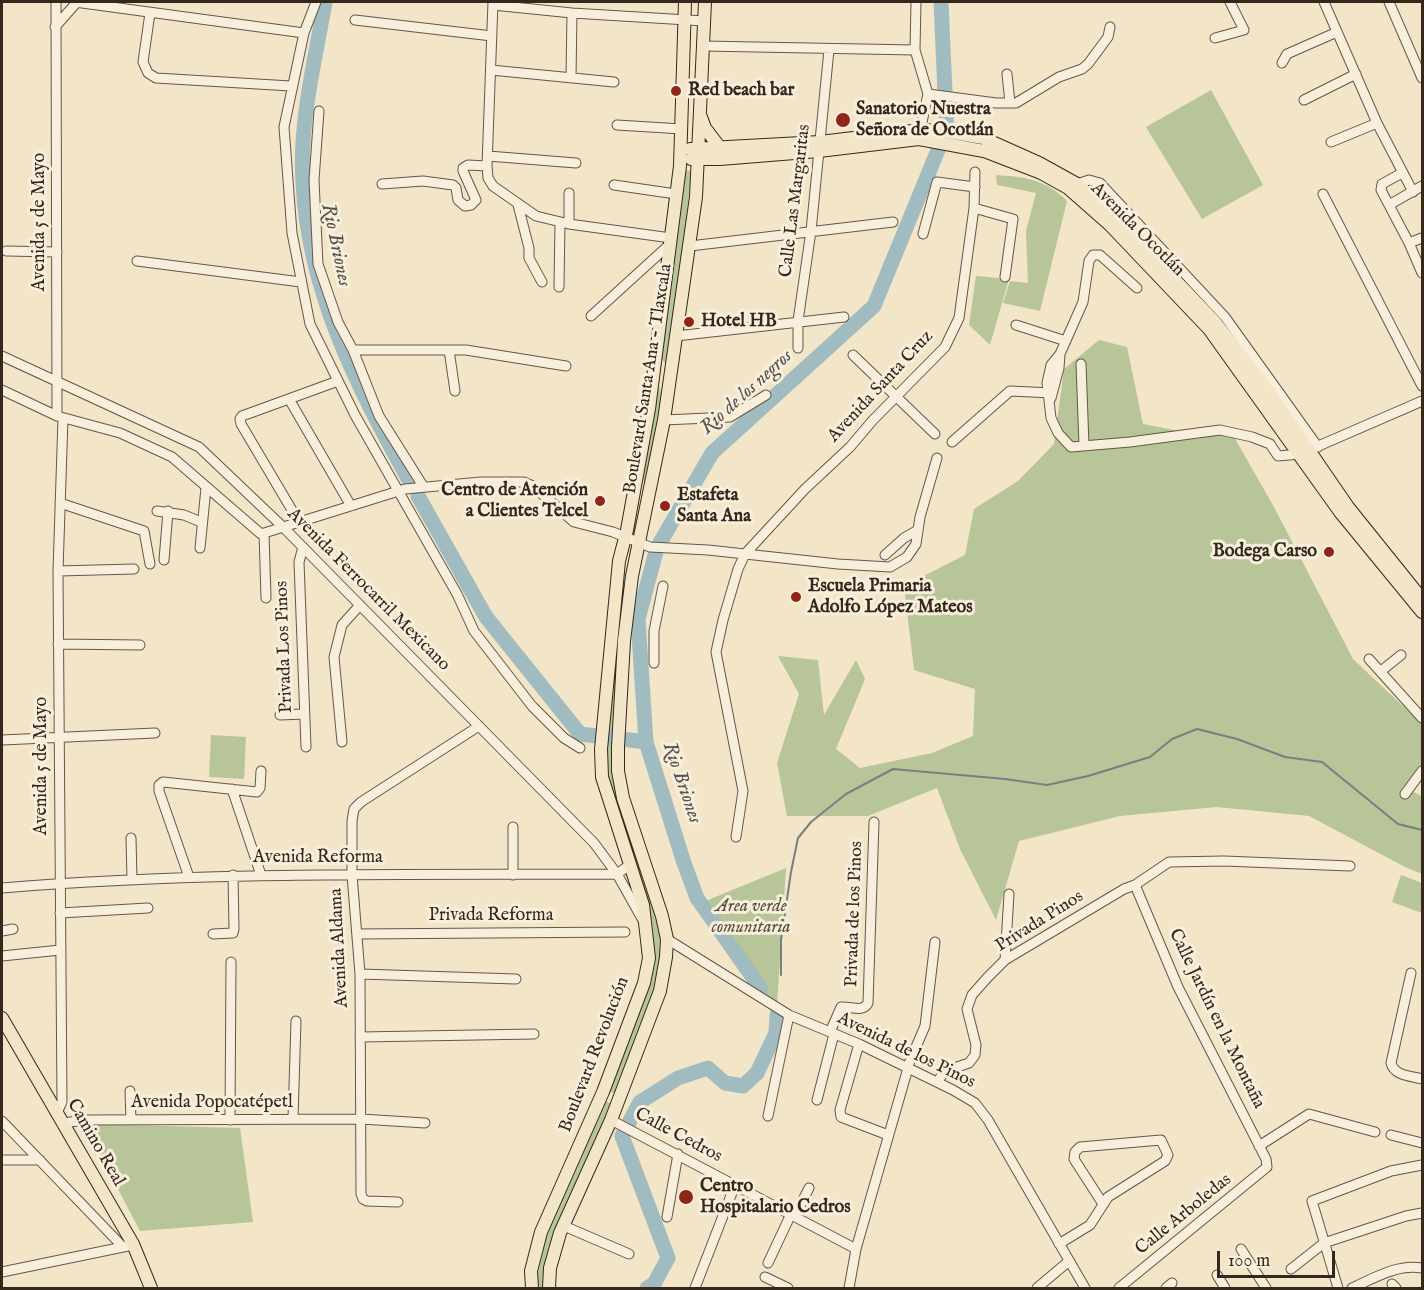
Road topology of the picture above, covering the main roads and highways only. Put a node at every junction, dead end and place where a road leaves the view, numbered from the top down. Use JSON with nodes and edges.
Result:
{"nodes":[{"id":1,"x":685,"y":2,"type":"edge"},
{"id":2,"x":705,"y":2,"type":"edge"},
{"id":3,"x":700,"y":116,"type":"junction"},
{"id":4,"x":955,"y":139,"type":"junction"},
{"id":5,"x":681,"y":154,"type":"junction"},
{"id":6,"x":697,"y":154,"type":"junction"},
{"id":7,"x":720,"y":154,"type":"junction"},
{"id":8,"x":696,"y":197,"type":"junction"},
{"id":9,"x":653,"y":372,"type":"junction"},
{"id":10,"x":666,"y":403,"type":"junction"},
{"id":11,"x":1309,"y":450,"type":"junction"},
{"id":12,"x":1422,"y":599,"type":"edge"},
{"id":13,"x":1422,"y":612,"type":"edge"},
{"id":14,"x":610,"y":640,"type":"junction"},
{"id":15,"x":624,"y":641,"type":"junction"},
{"id":16,"x":607,"y":674,"type":"junction"},
{"id":17,"x":622,"y":675,"type":"junction"},
{"id":18,"x":601,"y":761,"type":"joint"},
{"id":19,"x":618,"y":762,"type":"joint"},
{"id":20,"x":2,"y":1018,"type":"edge"},
{"id":21,"x":603,"y":1092,"type":"junction"},
{"id":22,"x":620,"y":1099,"type":"junction"},
{"id":23,"x":151,"y":1288,"type":"edge"},
{"id":24,"x":532,"y":1288,"type":"edge"},
{"id":25,"x":549,"y":1288,"type":"edge"}],
"edges":[{"from":1,"to":5,"type":"main road","name":"Boulevard Santa Ana - Tlaxcala"},
{"from":2,"to":3,"type":"main road","name":"Boulevard Santa Ana - Tlaxcala"},
{"from":3,"to":6,"type":"main road","name":"Boulevard Santa Ana - Tlaxcala"},
{"from":3,"to":7,"type":"main road"},
{"from":4,"to":7,"type":"main road","name":"Avenida Ocotlán"},
{"from":4,"to":11,"type":"main road","name":"Avenida Ocotlán"},
{"from":4,"to":11,"type":"main road","name":"Avenida Ocotlán"},
{"from":5,"to":6,"type":"main road","name":"Avenida Ocotlán"},
{"from":5,"to":9,"type":"main road","name":"Boulevard Santa Ana - Tlaxcala"},
{"from":6,"to":7,"type":"main road","name":"Avenida Ocotlán"},
{"from":6,"to":8,"type":"main road","name":"Boulevard Santa Ana - Tlaxcala"},
{"from":7,"to":8,"type":"main road"},
{"from":8,"to":10,"type":"main road","name":"Boulevard Santa Ana - Tlaxcala"},
{"from":9,"to":10,"type":"main road"},
{"from":9,"to":14,"type":"main road","name":"Boulevard Santa Ana - Tlaxcala"},
{"from":10,"to":15,"type":"main road","name":"Boulevard Santa Ana - Tlaxcala"},
{"from":11,"to":12,"type":"main road","name":"Avenida Ocotlán"},
{"from":11,"to":13,"type":"main road","name":"Avenida Ocotlán"},
{"from":14,"to":15,"type":"main road"},
{"from":14,"to":16,"type":"main road","name":"Boulevard Santa Ana - Tlaxcala"},
{"from":15,"to":17,"type":"main road","name":"Boulevard Santa Ana - Tlaxcala"},
{"from":16,"to":17,"type":"main road"},
{"from":16,"to":18,"type":"main road","name":"Boulevard Santa Ana - Tlaxcala"},
{"from":17,"to":19,"type":"main road","name":"Boulevard Santa Ana - Tlaxcala"},
{"from":18,"to":21,"type":"main road","name":"Boulevard Revolución"},
{"from":19,"to":22,"type":"main road","name":"Boulevard Revolución"},
{"from":20,"to":23,"type":"main road","name":"Camino Real"},
{"from":21,"to":22,"type":"main road"},
{"from":21,"to":24,"type":"main road","name":"Boulevard Revolución"},
{"from":22,"to":25,"type":"main road","name":"Boulevard Revolución"}]}
